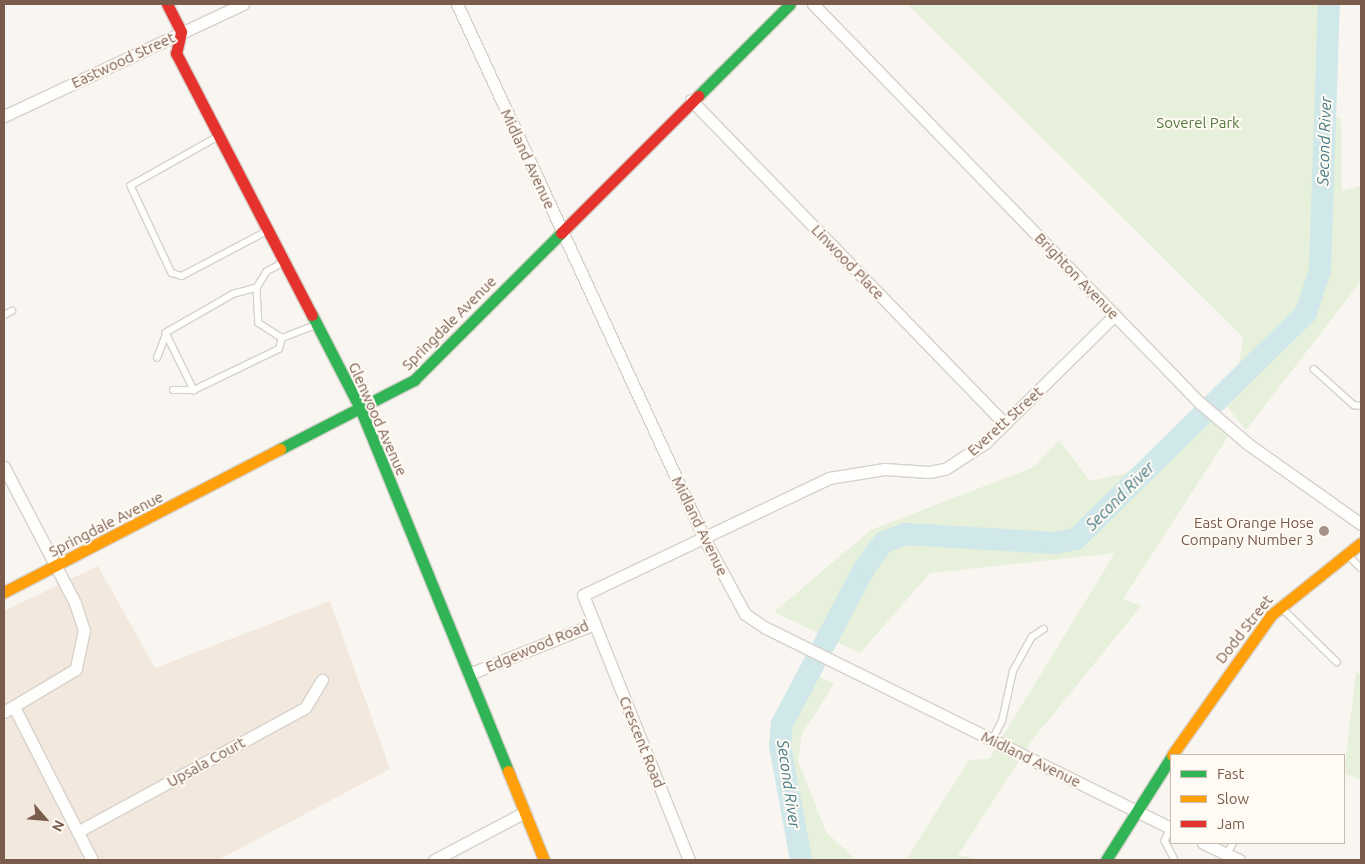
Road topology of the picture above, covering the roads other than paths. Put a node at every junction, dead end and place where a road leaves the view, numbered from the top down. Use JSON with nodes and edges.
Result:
{"nodes":[{"id":1,"x":167,"y":4,"type":"edge"},
{"id":2,"x":243,"y":4,"type":"edge"},
{"id":3,"x":457,"y":4,"type":"edge"},
{"id":4,"x":790,"y":4,"type":"edge"},
{"id":5,"x":813,"y":4,"type":"edge"},
{"id":6,"x":181,"y":32,"type":"junction"},
{"id":7,"x":691,"y":100,"type":"junction"},
{"id":8,"x":4,"y":116,"type":"edge"},
{"id":9,"x":218,"y":136,"type":"junction"},
{"id":10,"x":267,"y":231,"type":"junction"},
{"id":11,"x":561,"y":231,"type":"junction"},
{"id":12,"x":284,"y":263,"type":"junction"},
{"id":13,"x":256,"y":288,"type":"junction"},
{"id":14,"x":12,"y":311,"type":"dead end"},
{"id":15,"x":4,"y":315,"type":"edge"},
{"id":16,"x":1115,"y":315,"type":"junction"},
{"id":17,"x":316,"y":324,"type":"junction"},
{"id":18,"x":166,"y":333,"type":"junction"},
{"id":19,"x":282,"y":338,"type":"junction"},
{"id":20,"x":157,"y":358,"type":"dead end"},
{"id":21,"x":1314,"y":369,"type":"dead end"},
{"id":22,"x":173,"y":390,"type":"dead end"},
{"id":23,"x":194,"y":390,"type":"junction"},
{"id":24,"x":1361,"y":406,"type":"edge"},
{"id":25,"x":360,"y":408,"type":"junction"},
{"id":26,"x":1005,"y":424,"type":"junction"},
{"id":27,"x":4,"y":467,"type":"edge"},
{"id":28,"x":1361,"y":524,"type":"edge"},
{"id":29,"x":705,"y":540,"type":"junction"},
{"id":30,"x":1361,"y":543,"type":"edge"},
{"id":31,"x":1347,"y":554,"type":"junction"},
{"id":32,"x":55,"y":568,"type":"junction"},
{"id":33,"x":1361,"y":568,"type":"edge"},
{"id":34,"x":4,"y":592,"type":"edge"},
{"id":35,"x":1280,"y":606,"type":"junction"},
{"id":36,"x":594,"y":624,"type":"junction"},
{"id":37,"x":1044,"y":629,"type":"dead end"},
{"id":38,"x":1337,"y":662,"type":"dead end"},
{"id":39,"x":469,"y":674,"type":"junction"},
{"id":40,"x":322,"y":680,"type":"dead end"},
{"id":41,"x":9,"y":709,"type":"edge"},
{"id":42,"x":992,"y":740,"type":"junction"},
{"id":43,"x":1173,"y":754,"type":"edge"},
{"id":44,"x":1170,"y":759,"type":"edge"},
{"id":45,"x":1135,"y":810,"type":"junction"},
{"id":46,"x":525,"y":812,"type":"junction"},
{"id":47,"x":1170,"y":828,"type":"edge"},
{"id":48,"x":1170,"y":830,"type":"edge"},
{"id":49,"x":78,"y":831,"type":"junction"},
{"id":50,"x":1205,"y":844,"type":"edge"},
{"id":51,"x":1232,"y":844,"type":"edge"},
{"id":52,"x":1227,"y":854,"type":"junction"},
{"id":53,"x":92,"y":860,"type":"edge"},
{"id":54,"x":434,"y":860,"type":"edge"},
{"id":55,"x":544,"y":860,"type":"edge"},
{"id":56,"x":689,"y":860,"type":"edge"},
{"id":57,"x":1106,"y":860,"type":"edge"},
{"id":58,"x":1175,"y":860,"type":"edge"},
{"id":59,"x":1239,"y":860,"type":"edge"}],
"edges":[{"from":1,"to":6,"type":"street"},
{"from":2,"to":6,"type":"street","name":"Eastwood Street"},
{"from":3,"to":11,"type":"street","name":"Midland Avenue"},
{"from":4,"to":7,"type":"street","name":"Springdale Avenue"},
{"from":5,"to":16,"type":"street","name":"Brighton Avenue"},
{"from":6,"to":8,"type":"street","name":"Eastwood Street"},
{"from":6,"to":9,"type":"street","name":"Glenwood Avenue"},
{"from":7,"to":11,"type":"street","name":"Springdale Avenue"},
{"from":7,"to":26,"type":"street","name":"Linwood Place"},
{"from":9,"to":10,"type":"street","name":"Glenwood Avenue"},
{"from":9,"to":10,"type":"lane"},
{"from":10,"to":12,"type":"street","name":"Glenwood Avenue"},
{"from":11,"to":25,"type":"street","name":"Springdale Avenue"},
{"from":11,"to":29,"type":"street","name":"Midland Avenue"},
{"from":12,"to":13,"type":"lane"},
{"from":12,"to":17,"type":"street","name":"Glenwood Avenue"},
{"from":13,"to":18,"type":"lane"},
{"from":13,"to":19,"type":"lane"},
{"from":14,"to":15,"type":"lane"},
{"from":16,"to":26,"type":"street","name":"Everett Street"},
{"from":16,"to":28,"type":"street","name":"Brighton Avenue"},
{"from":17,"to":19,"type":"lane"},
{"from":17,"to":25,"type":"street","name":"Glenwood Avenue"},
{"from":18,"to":20,"type":"lane"},
{"from":18,"to":23,"type":"lane"},
{"from":19,"to":23,"type":"lane"},
{"from":21,"to":24,"type":"lane"},
{"from":22,"to":23,"type":"lane"},
{"from":25,"to":32,"type":"street","name":"Springdale Avenue"},
{"from":25,"to":39,"type":"street","name":"Glenwood Avenue"},
{"from":26,"to":29,"type":"street","name":"Everett Street"},
{"from":27,"to":32,"type":"street"},
{"from":29,"to":36,"type":"street","name":"Edgewood Road"},
{"from":29,"to":42,"type":"street","name":"Midland Avenue"},
{"from":30,"to":31,"type":"street","name":"Dodd Street"},
{"from":31,"to":33,"type":"lane"},
{"from":31,"to":35,"type":"street","name":"Dodd Street"},
{"from":32,"to":34,"type":"street","name":"Springdale Avenue"},
{"from":32,"to":41,"type":"street"},
{"from":35,"to":38,"type":"lane"},
{"from":35,"to":43,"type":"street","name":"Dodd Street"},
{"from":36,"to":39,"type":"street","name":"Edgewood Road"},
{"from":36,"to":56,"type":"street","name":"Crescent Road"},
{"from":37,"to":42,"type":"lane"},
{"from":39,"to":46,"type":"street","name":"Glenwood Avenue"},
{"from":40,"to":49,"type":"street","name":"Upsala Court"},
{"from":41,"to":49,"type":"street"},
{"from":42,"to":45,"type":"street","name":"Midland Avenue"},
{"from":44,"to":45,"type":"street","name":"Dodd Street"},
{"from":45,"to":47,"type":"street","name":"Midland Avenue"},
{"from":45,"to":57,"type":"street","name":"Dodd Street"},
{"from":46,"to":54,"type":"street"},
{"from":46,"to":55,"type":"street","name":"Glenwood Avenue"},
{"from":48,"to":58,"type":"lane"},
{"from":49,"to":53,"type":"street"},
{"from":50,"to":52,"type":"street"},
{"from":51,"to":52,"type":"lane"},
{"from":52,"to":59,"type":"street"}]}
